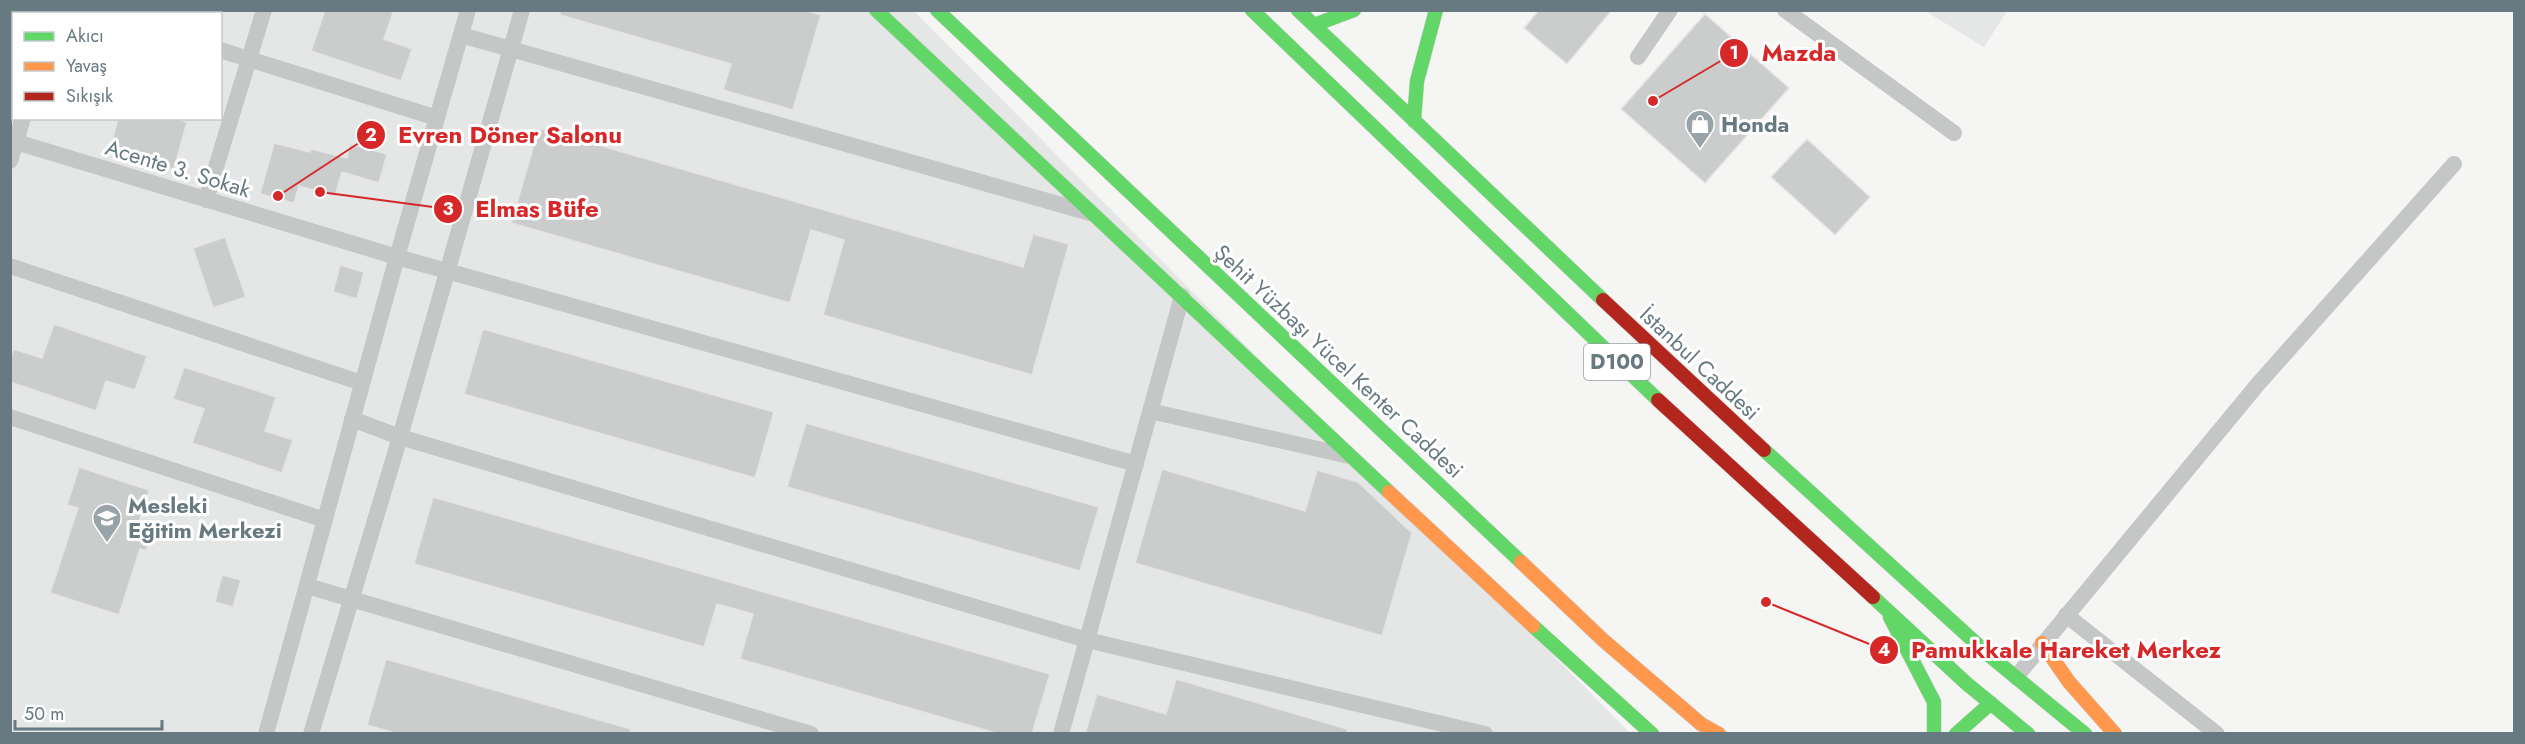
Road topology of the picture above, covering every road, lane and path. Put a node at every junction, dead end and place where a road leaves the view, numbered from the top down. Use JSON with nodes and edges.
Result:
{"nodes":[{"id":1,"x":264,"y":10,"type":"edge"},
{"id":2,"x":468,"y":10,"type":"edge"},
{"id":3,"x":522,"y":10,"type":"edge"},
{"id":4,"x":876,"y":10,"type":"edge"},
{"id":5,"x":938,"y":10,"type":"edge"},
{"id":6,"x":1252,"y":10,"type":"edge"},
{"id":7,"x":1298,"y":10,"type":"edge"},
{"id":8,"x":1354,"y":10,"type":"edge"},
{"id":9,"x":1436,"y":10,"type":"edge"},
{"id":10,"x":1670,"y":10,"type":"edge"},
{"id":11,"x":1785,"y":10,"type":"edge"},
{"id":12,"x":1314,"y":25,"type":"junction"},
{"id":13,"x":461,"y":34,"type":"junction"},
{"id":14,"x":511,"y":47,"type":"junction"},
{"id":15,"x":222,"y":52,"type":"edge"},
{"id":16,"x":1638,"y":57,"type":"dead end"},
{"id":17,"x":250,"y":59,"type":"junction"},
{"id":18,"x":437,"y":118,"type":"junction"},
{"id":19,"x":22,"y":120,"type":"edge"},
{"id":20,"x":1414,"y":121,"type":"junction"},
{"id":21,"x":1954,"y":133,"type":"dead end"},
{"id":22,"x":16,"y":142,"type":"junction"},
{"id":23,"x":10,"y":161,"type":"edge"},
{"id":24,"x":2454,"y":164,"type":"dead end"},
{"id":25,"x":206,"y":200,"type":"junction"},
{"id":26,"x":1094,"y":214,"type":"junction"},
{"id":27,"x":396,"y":257,"type":"junction"},
{"id":28,"x":10,"y":266,"type":"edge"},
{"id":29,"x":447,"y":271,"type":"junction"},
{"id":30,"x":1182,"y":296,"type":"junction"},
{"id":31,"x":362,"y":383,"type":"junction"},
{"id":32,"x":1150,"y":411,"type":"junction"},
{"id":33,"x":10,"y":417,"type":"edge"},
{"id":34,"x":352,"y":419,"type":"junction"},
{"id":35,"x":400,"y":437,"type":"junction"},
{"id":36,"x":1352,"y":457,"type":"junction"},
{"id":37,"x":1136,"y":464,"type":"junction"},
{"id":38,"x":325,"y":520,"type":"junction"},
{"id":39,"x":307,"y":586,"type":"junction"},
{"id":40,"x":351,"y":598,"type":"junction"},
{"id":41,"x":1887,"y":611,"type":"junction"},
{"id":42,"x":2066,"y":615,"type":"junction"},
{"id":43,"x":1087,"y":640,"type":"junction"},
{"id":44,"x":2042,"y":643,"type":"junction"},
{"id":45,"x":2016,"y":677,"type":"junction"},
{"id":46,"x":1991,"y":703,"type":"junction"},
{"id":47,"x":266,"y":734,"type":"edge"},
{"id":48,"x":311,"y":734,"type":"edge"},
{"id":49,"x":811,"y":734,"type":"edge"},
{"id":50,"x":1061,"y":734,"type":"edge"},
{"id":51,"x":1485,"y":734,"type":"edge"},
{"id":52,"x":1652,"y":734,"type":"edge"},
{"id":53,"x":1719,"y":734,"type":"edge"},
{"id":54,"x":1934,"y":734,"type":"edge"},
{"id":55,"x":1956,"y":734,"type":"edge"},
{"id":56,"x":2028,"y":734,"type":"edge"},
{"id":57,"x":2085,"y":734,"type":"edge"},
{"id":58,"x":2115,"y":734,"type":"edge"},
{"id":59,"x":2217,"y":734,"type":"edge"}],
"edges":[{"from":1,"to":17,"type":"street"},
{"from":2,"to":13,"type":"street"},
{"from":3,"to":14,"type":"street"},
{"from":4,"to":26,"type":"main road"},
{"from":5,"to":53,"type":"main road","name":"Şehit Yüzbaşı Yücel Kenter Caddesi"},
{"from":6,"to":41,"type":"main road","number":"D100"},
{"from":7,"to":12,"type":"main road","name":"İstanbul Caddesi"},
{"from":8,"to":12,"type":"main road"},
{"from":9,"to":20,"type":"main road"},
{"from":10,"to":16,"type":"street"},
{"from":11,"to":21,"type":"street"},
{"from":12,"to":20,"type":"main road","name":"İstanbul Caddesi"},
{"from":13,"to":14,"type":"street"},
{"from":13,"to":18,"type":"street"},
{"from":14,"to":26,"type":"street"},
{"from":14,"to":29,"type":"street"},
{"from":15,"to":17,"type":"street"},
{"from":17,"to":18,"type":"street"},
{"from":17,"to":25,"type":"street"},
{"from":18,"to":27,"type":"street"},
{"from":19,"to":22,"type":"street"},
{"from":20,"to":45,"type":"main road","name":"İstanbul Caddesi"},
{"from":22,"to":23,"type":"street"},
{"from":22,"to":25,"type":"street","name":"Acente 3. Sokak"},
{"from":24,"to":42,"type":"street"},
{"from":25,"to":27,"type":"street","name":"Acente 3. Sokak"},
{"from":26,"to":30,"type":"main road"},
{"from":27,"to":29,"type":"street","name":"Acente 3. Sokak"},
{"from":27,"to":31,"type":"street"},
{"from":28,"to":31,"type":"street"},
{"from":29,"to":35,"type":"street"},
{"from":29,"to":37,"type":"street","name":"Acente 3. Sokak"},
{"from":30,"to":32,"type":"street"},
{"from":30,"to":36,"type":"main road"},
{"from":31,"to":34,"type":"street"},
{"from":32,"to":36,"type":"street"},
{"from":32,"to":37,"type":"street"},
{"from":33,"to":38,"type":"street"},
{"from":34,"to":35,"type":"street"},
{"from":34,"to":38,"type":"street"},
{"from":35,"to":40,"type":"street"},
{"from":35,"to":43,"type":"street"},
{"from":36,"to":52,"type":"main road"},
{"from":37,"to":43,"type":"street"},
{"from":38,"to":39,"type":"street"},
{"from":39,"to":40,"type":"street"},
{"from":39,"to":47,"type":"street"},
{"from":40,"to":48,"type":"street"},
{"from":40,"to":49,"type":"street"},
{"from":41,"to":46,"type":"main road","number":"D100"},
{"from":41,"to":54,"type":"main road"},
{"from":42,"to":44,"type":"street"},
{"from":42,"to":59,"type":"street"},
{"from":43,"to":50,"type":"street"},
{"from":43,"to":51,"type":"street"},
{"from":44,"to":45,"type":"street"},
{"from":44,"to":58,"type":"main road"},
{"from":45,"to":46,"type":"main road"},
{"from":45,"to":57,"type":"main road","name":"İstanbul Caddesi"},
{"from":46,"to":55,"type":"main road"},
{"from":46,"to":56,"type":"main road","number":"D100"}]}
